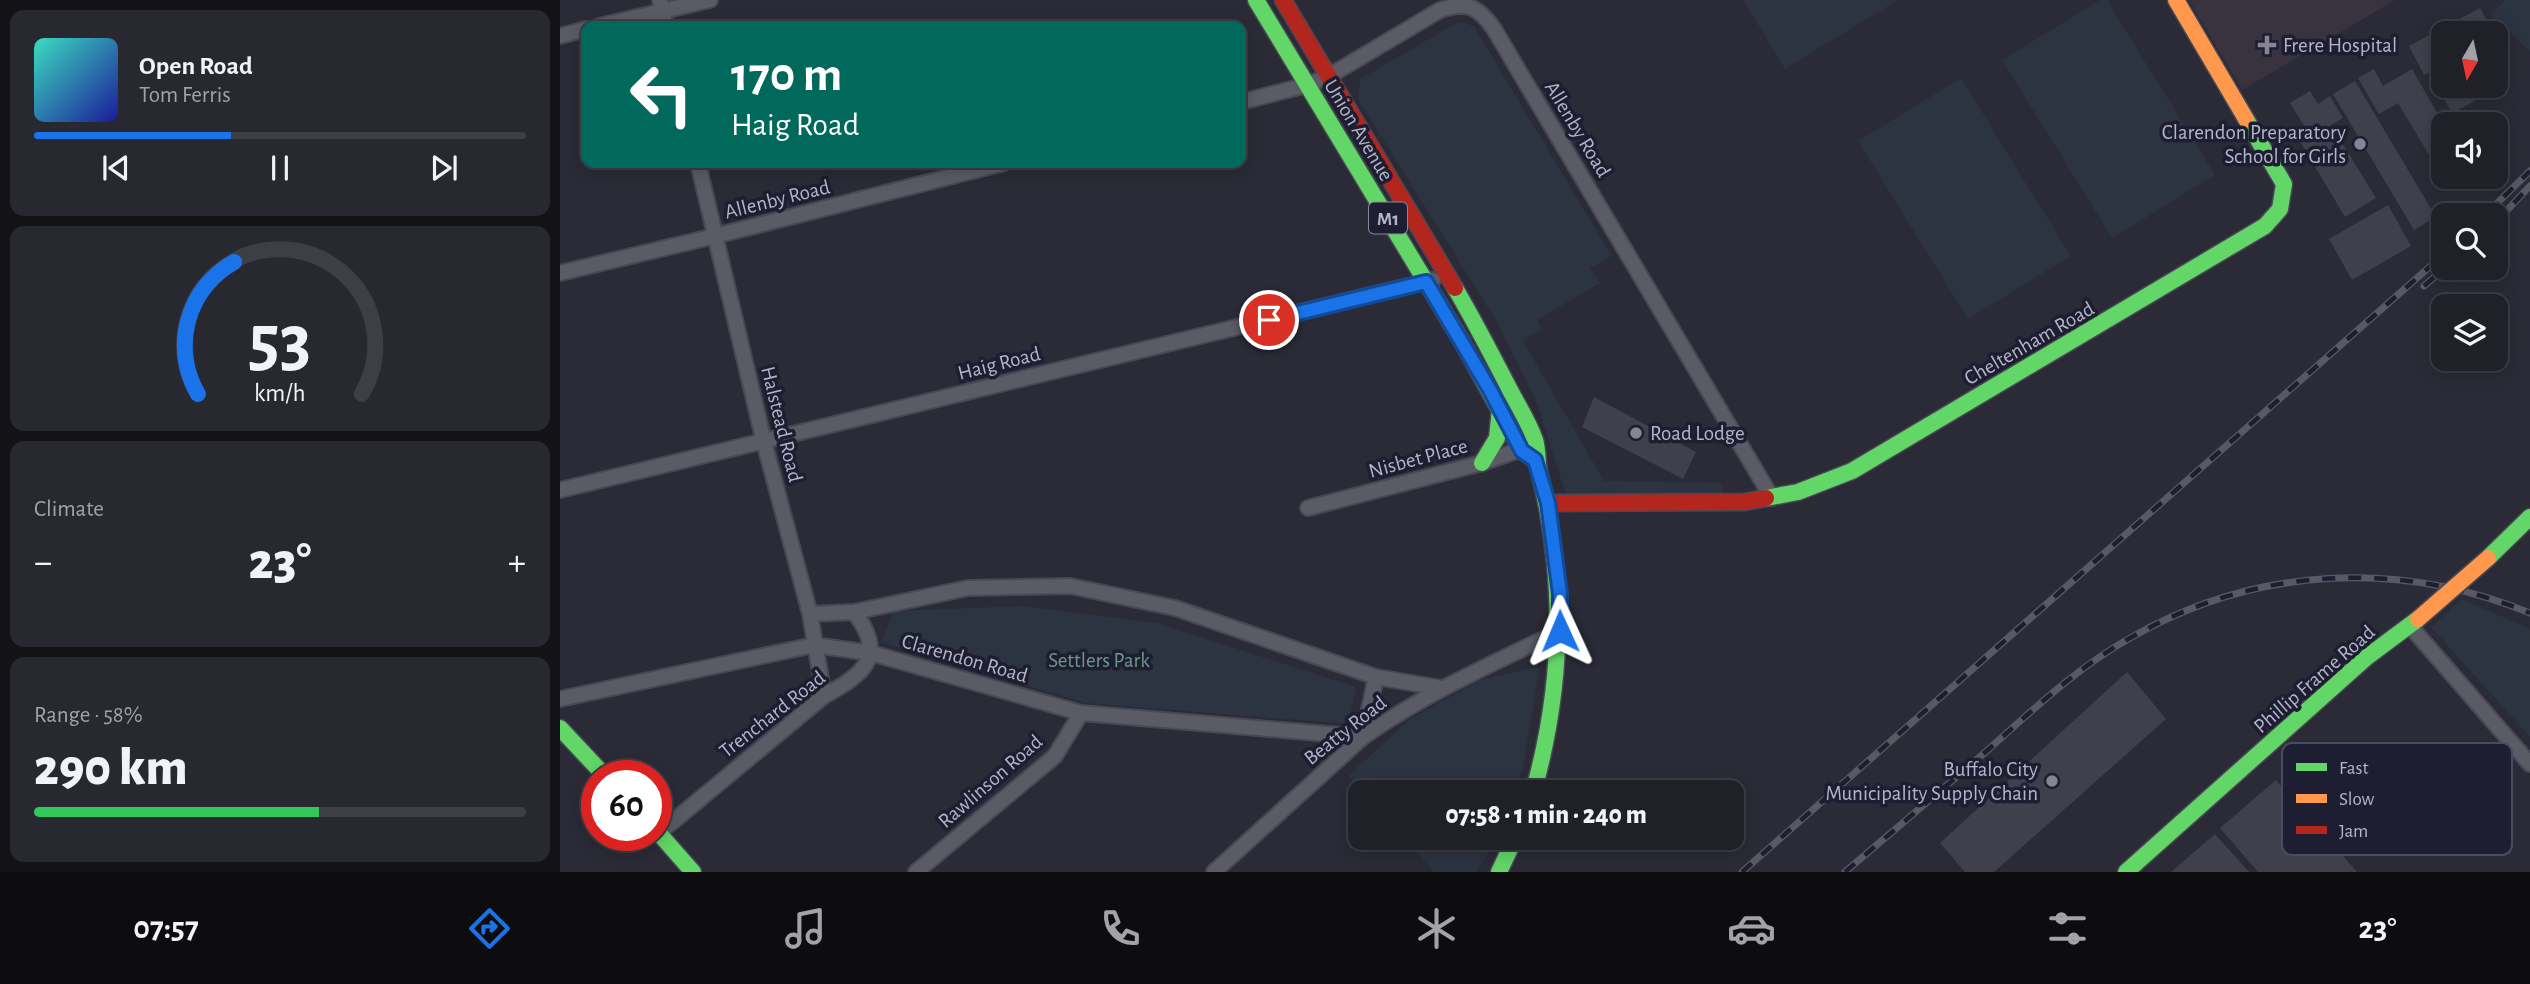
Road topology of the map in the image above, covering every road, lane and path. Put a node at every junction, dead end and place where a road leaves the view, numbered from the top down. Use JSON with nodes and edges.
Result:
{"nodes":[{"id":1,"x":709,"y":0,"type":"edge"},
{"id":2,"x":1256,"y":0,"type":"edge"},
{"id":3,"x":1283,"y":0,"type":"edge"},
{"id":4,"x":2176,"y":0,"type":"edge"},
{"id":5,"x":661,"y":6,"type":"edge"},
{"id":6,"x":614,"y":21,"type":"edge"},
{"id":7,"x":581,"y":30,"type":"edge"},
{"id":8,"x":560,"y":36,"type":"edge"},
{"id":9,"x":1329,"y":76,"type":"junction"},
{"id":10,"x":1307,"y":85,"type":"junction"},
{"id":11,"x":1246,"y":101,"type":"edge"},
{"id":12,"x":699,"y":168,"type":"edge"},
{"id":13,"x":984,"y":168,"type":"edge"},
{"id":14,"x":715,"y":236,"type":"junction"},
{"id":15,"x":560,"y":273,"type":"edge"},
{"id":16,"x":1448,"y":275,"type":"junction"},
{"id":17,"x":1426,"y":282,"type":"junction"},
{"id":18,"x":1500,"y":410,"type":"junction"},
{"id":19,"x":764,"y":442,"type":"junction"},
{"id":20,"x":1531,"y":451,"type":"junction"},
{"id":21,"x":1482,"y":463,"type":"junction"},
{"id":22,"x":560,"y":490,"type":"edge"},
{"id":23,"x":1772,"y":498,"type":"junction"},
{"id":24,"x":1548,"y":503,"type":"junction"},
{"id":25,"x":1308,"y":508,"type":"dead end"},
{"id":26,"x":2530,"y":517,"type":"edge"},
{"id":27,"x":853,"y":612,"type":"junction"},
{"id":28,"x":810,"y":614,"type":"junction"},
{"id":29,"x":2414,"y":623,"type":"junction"},
{"id":30,"x":1560,"y":631,"type":"junction"},
{"id":31,"x":814,"y":645,"type":"junction"},
{"id":32,"x":871,"y":653,"type":"junction"},
{"id":33,"x":1376,"y":677,"type":"junction"},
{"id":34,"x":1441,"y":688,"type":"junction"},
{"id":35,"x":824,"y":696,"type":"junction"},
{"id":36,"x":560,"y":699,"type":"edge"},
{"id":37,"x":1080,"y":713,"type":"junction"},
{"id":38,"x":560,"y":728,"type":"edge"},
{"id":39,"x":1363,"y":737,"type":"junction"},
{"id":40,"x":590,"y":760,"type":"edge"},
{"id":41,"x":2530,"y":764,"type":"edge"},
{"id":42,"x":1537,"y":780,"type":"edge"},
{"id":43,"x":672,"y":821,"type":"edge"},
{"id":44,"x":672,"y":848,"type":"edge"},
{"id":45,"x":1509,"y":850,"type":"edge"},
{"id":46,"x":693,"y":872,"type":"edge"},
{"id":47,"x":916,"y":872,"type":"edge"},
{"id":48,"x":1214,"y":872,"type":"edge"},
{"id":49,"x":1499,"y":872,"type":"edge"},
{"id":50,"x":2126,"y":872,"type":"edge"}],
"edges":[{"from":1,"to":5,"type":"street"},
{"from":2,"to":10,"type":"street","name":"Union Avenue","number":"M1"},
{"from":3,"to":9,"type":"street","name":"Union Avenue","number":"M1"},
{"from":4,"to":23,"type":"street","name":"Cheltenham Road"},
{"from":5,"to":6,"type":"street"},
{"from":7,"to":8,"type":"street"},
{"from":9,"to":10,"type":"street","name":"Allenby Road"},
{"from":9,"to":16,"type":"street","name":"Union Avenue","number":"M1"},
{"from":9,"to":23,"type":"street","name":"Allenby Road"},
{"from":10,"to":11,"type":"street","name":"Allenby Road"},
{"from":10,"to":17,"type":"street","name":"Union Avenue","number":"M1"},
{"from":12,"to":14,"type":"street","name":"Halstead Road"},
{"from":13,"to":14,"type":"street","name":"Allenby Road"},
{"from":14,"to":15,"type":"street","name":"Allenby Road"},
{"from":14,"to":19,"type":"street","name":"Halstead Road"},
{"from":16,"to":17,"type":"street","name":"Haig Road"},
{"from":16,"to":20,"type":"street","name":"Union Avenue","number":"M1"},
{"from":17,"to":18,"type":"street","name":"Union Avenue","number":"M1"},
{"from":17,"to":19,"type":"street","name":"Haig Road"},
{"from":18,"to":20,"type":"street","name":"Union Avenue","number":"M1"},
{"from":18,"to":21,"type":"street"},
{"from":19,"to":22,"type":"street","name":"Haig Road"},
{"from":19,"to":28,"type":"street","name":"Halstead Road"},
{"from":20,"to":21,"type":"street","name":"Nisbet Place"},
{"from":20,"to":24,"type":"street","name":"Union Avenue","number":"M1"},
{"from":21,"to":25,"type":"street","name":"Nisbet Place"},
{"from":23,"to":24,"type":"street","name":"Cheltenham Road"},
{"from":24,"to":30,"type":"street","name":"Union Avenue","number":"M1"},
{"from":26,"to":29,"type":"street","name":"Phillip Frame Road","bridge":true},
{"from":27,"to":28,"type":"street","name":"Clarendon Road"},
{"from":27,"to":32,"type":"street"},
{"from":27,"to":33,"type":"street","name":"Clarendon Road"},
{"from":28,"to":31,"type":"street","name":"Halstead Road"},
{"from":29,"to":41,"type":"street"},
{"from":29,"to":50,"type":"street","name":"Phillip Frame Road"},
{"from":30,"to":34,"type":"street","name":"Beatty Road"},
{"from":30,"to":42,"type":"street","name":"Union Avenue","number":"M1"},
{"from":31,"to":32,"type":"street","name":"Clarendon Road"},
{"from":31,"to":35,"type":"street","name":"Halstead Road"},
{"from":31,"to":36,"type":"street","name":"Clarendon Road"},
{"from":32,"to":35,"type":"street","name":"Trenchard Road"},
{"from":32,"to":37,"type":"street","name":"Clarendon Road"},
{"from":33,"to":34,"type":"street","name":"Clarendon Road"},
{"from":33,"to":39,"type":"street"},
{"from":34,"to":39,"type":"street","name":"Beatty Road"},
{"from":35,"to":43,"type":"street","name":"Trenchard Road"},
{"from":37,"to":39,"type":"street","name":"Clarendon Road"},
{"from":37,"to":47,"type":"street","name":"Rawlinson Road"},
{"from":38,"to":40,"type":"street"},
{"from":39,"to":48,"type":"street","name":"Beatty Road"},
{"from":44,"to":46,"type":"street"},
{"from":45,"to":49,"type":"street"}]}
